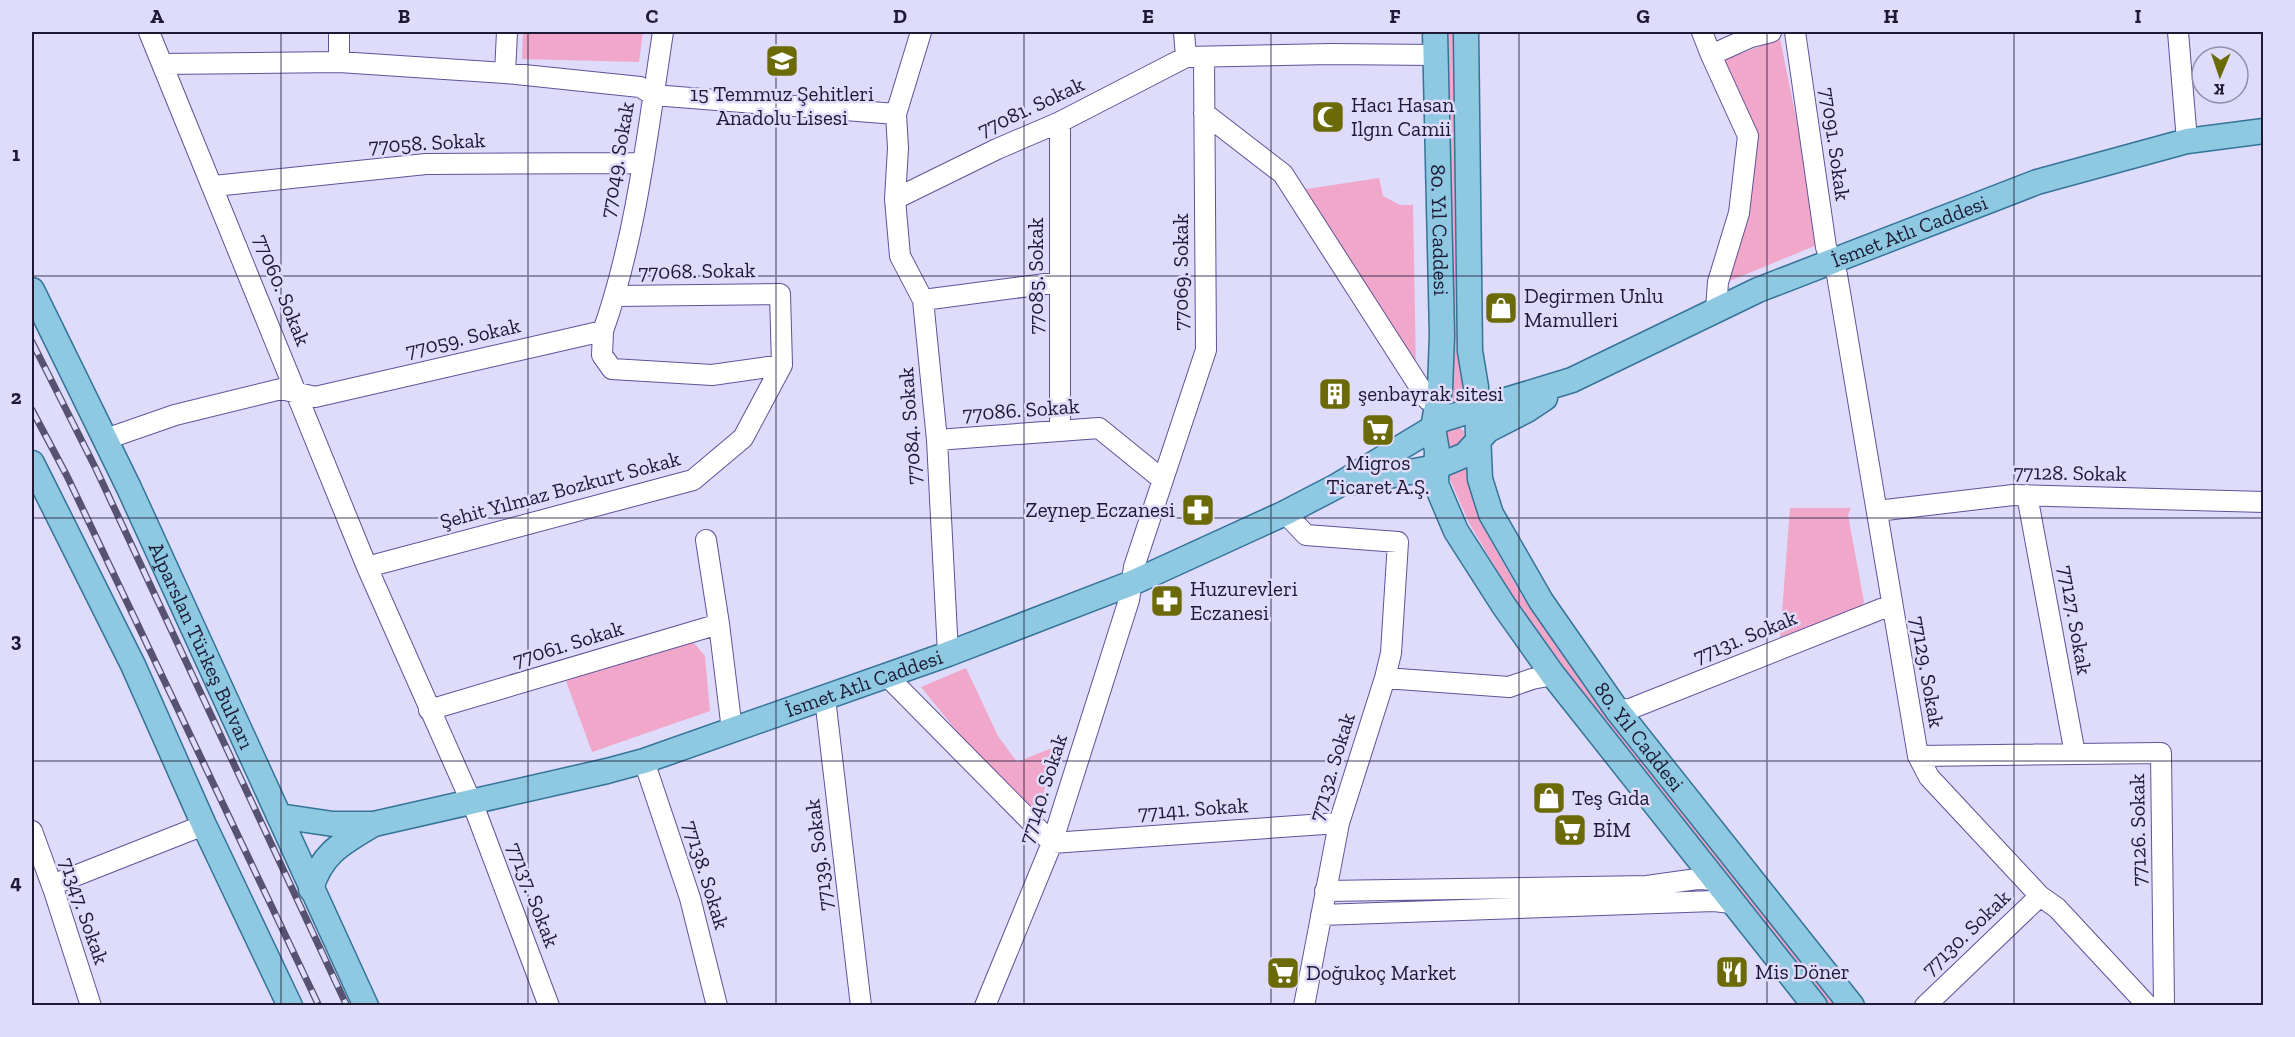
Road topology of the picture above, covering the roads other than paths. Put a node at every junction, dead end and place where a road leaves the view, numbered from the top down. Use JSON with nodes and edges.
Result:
{"nodes":[{"id":1,"x":149,"y":32,"type":"edge"},
{"id":2,"x":339,"y":32,"type":"edge"},
{"id":3,"x":507,"y":32,"type":"edge"},
{"id":4,"x":663,"y":32,"type":"edge"},
{"id":5,"x":921,"y":32,"type":"edge"},
{"id":6,"x":1184,"y":32,"type":"edge"},
{"id":7,"x":1466,"y":32,"type":"edge"},
{"id":8,"x":1702,"y":32,"type":"edge"},
{"id":9,"x":1771,"y":32,"type":"edge"},
{"id":10,"x":1795,"y":32,"type":"edge"},
{"id":11,"x":2178,"y":32,"type":"edge"},
{"id":12,"x":1435,"y":43,"type":"edge"},
{"id":13,"x":1711,"y":55,"type":"junction"},
{"id":14,"x":1195,"y":57,"type":"junction"},
{"id":15,"x":339,"y":62,"type":"junction"},
{"id":16,"x":163,"y":63,"type":"junction"},
{"id":17,"x":505,"y":73,"type":"junction"},
{"id":18,"x":653,"y":95,"type":"junction"},
{"id":19,"x":1204,"y":113,"type":"junction"},
{"id":20,"x":896,"y":114,"type":"junction"},
{"id":21,"x":1060,"y":122,"type":"junction"},
{"id":22,"x":2264,"y":131,"type":"edge"},
{"id":23,"x":2187,"y":141,"type":"junction"},
{"id":24,"x":643,"y":163,"type":"junction"},
{"id":25,"x":214,"y":186,"type":"junction"},
{"id":26,"x":895,"y":199,"type":"junction"},
{"id":27,"x":1833,"y":262,"type":"junction"},
{"id":28,"x":1060,"y":282,"type":"junction"},
{"id":29,"x":32,"y":290,"type":"edge"},
{"id":30,"x":615,"y":296,"type":"junction"},
{"id":31,"x":923,"y":300,"type":"junction"},
{"id":32,"x":1716,"y":309,"type":"junction"},
{"id":33,"x":603,"y":331,"type":"junction"},
{"id":34,"x":783,"y":365,"type":"junction"},
{"id":35,"x":1572,"y":380,"type":"junction"},
{"id":36,"x":298,"y":393,"type":"junction"},
{"id":37,"x":1438,"y":402,"type":"junction"},
{"id":38,"x":1476,"y":409,"type":"junction"},
{"id":39,"x":1433,"y":428,"type":"junction"},
{"id":40,"x":1060,"y":430,"type":"junction"},
{"id":41,"x":106,"y":438,"type":"junction"},
{"id":42,"x":936,"y":440,"type":"junction"},
{"id":43,"x":1478,"y":441,"type":"junction"},
{"id":44,"x":1436,"y":467,"type":"junction"},
{"id":45,"x":34,"y":474,"type":"edge"},
{"id":46,"x":1163,"y":480,"type":"junction"},
{"id":47,"x":1335,"y":487,"type":"junction"},
{"id":48,"x":2027,"y":495,"type":"junction"},
{"id":49,"x":2264,"y":502,"type":"edge"},
{"id":50,"x":1877,"y":511,"type":"junction"},
{"id":51,"x":1285,"y":513,"type":"junction"},
{"id":52,"x":706,"y":540,"type":"dead end"},
{"id":53,"x":367,"y":567,"type":"junction"},
{"id":54,"x":1132,"y":583,"type":"junction"},
{"id":55,"x":1891,"y":605,"type":"junction"},
{"id":56,"x":720,"y":624,"type":"junction"},
{"id":57,"x":948,"y":654,"type":"junction"},
{"id":58,"x":1553,"y":675,"type":"junction"},
{"id":59,"x":888,"y":676,"type":"junction"},
{"id":60,"x":1385,"y":678,"type":"junction"},
{"id":61,"x":825,"y":698,"type":"junction"},
{"id":62,"x":429,"y":710,"type":"junction"},
{"id":63,"x":1617,"y":710,"type":"junction"},
{"id":64,"x":732,"y":730,"type":"junction"},
{"id":65,"x":2075,"y":754,"type":"junction"},
{"id":66,"x":1918,"y":756,"type":"junction"},
{"id":67,"x":644,"y":761,"type":"junction"},
{"id":68,"x":471,"y":802,"type":"junction"},
{"id":69,"x":279,"y":816,"type":"junction"},
{"id":70,"x":1339,"y":823,"type":"junction"},
{"id":71,"x":374,"y":824,"type":"junction"},
{"id":72,"x":204,"y":825,"type":"junction"},
{"id":73,"x":32,"y":831,"type":"edge"},
{"id":74,"x":1052,"y":843,"type":"junction"},
{"id":75,"x":1714,"y":879,"type":"junction"},
{"id":76,"x":52,"y":885,"type":"junction"},
{"id":77,"x":311,"y":889,"type":"junction"},
{"id":78,"x":1325,"y":891,"type":"junction"},
{"id":79,"x":2040,"y":896,"type":"junction"},
{"id":80,"x":1731,"y":903,"type":"junction"},
{"id":81,"x":1321,"y":915,"type":"junction"},
{"id":82,"x":91,"y":1005,"type":"edge"},
{"id":83,"x":290,"y":1005,"type":"edge"},
{"id":84,"x":366,"y":1005,"type":"edge"},
{"id":85,"x":549,"y":1005,"type":"edge"},
{"id":86,"x":717,"y":1005,"type":"edge"},
{"id":87,"x":861,"y":1005,"type":"edge"},
{"id":88,"x":985,"y":1005,"type":"edge"},
{"id":89,"x":1304,"y":1005,"type":"edge"},
{"id":90,"x":1815,"y":1005,"type":"edge"},
{"id":91,"x":1852,"y":1005,"type":"edge"},
{"id":92,"x":1925,"y":1005,"type":"edge"},
{"id":93,"x":2148,"y":1005,"type":"edge"},
{"id":94,"x":2164,"y":1005,"type":"edge"}],
"edges":[{"from":1,"to":16,"type":"street","name":"77060. Sokak"},
{"from":2,"to":15,"type":"street"},
{"from":3,"to":17,"type":"street"},
{"from":4,"to":18,"type":"street","name":"77049. Sokak"},
{"from":5,"to":20,"type":"street"},
{"from":6,"to":14,"type":"street","name":"77069. Sokak"},
{"from":7,"to":38,"type":"main road","name":"80. Yıl Caddesi"},
{"from":8,"to":13,"type":"street"},
{"from":9,"to":13,"type":"street"},
{"from":10,"to":27,"type":"street","name":"77091. Sokak"},
{"from":11,"to":23,"type":"street"},
{"from":12,"to":14,"type":"street"},
{"from":12,"to":37,"type":"main road","name":"80. Yıl Caddesi"},
{"from":13,"to":32,"type":"street"},
{"from":14,"to":19,"type":"street","name":"77069. Sokak"},
{"from":14,"to":21,"type":"street","name":"77081. Sokak"},
{"from":15,"to":16,"type":"street"},
{"from":15,"to":17,"type":"street"},
{"from":16,"to":25,"type":"street","name":"77060. Sokak"},
{"from":17,"to":18,"type":"street"},
{"from":18,"to":20,"type":"street"},
{"from":18,"to":24,"type":"street","name":"77049. Sokak"},
{"from":19,"to":37,"type":"street"},
{"from":19,"to":46,"type":"street","name":"77069. Sokak"},
{"from":20,"to":26,"type":"street","name":"77084. Sokak"},
{"from":21,"to":26,"type":"street","name":"77081. Sokak"},
{"from":21,"to":28,"type":"street","name":"77085. Sokak"},
{"from":22,"to":23,"type":"main road","name":"İsmet Atlı Caddesi"},
{"from":23,"to":27,"type":"main road","name":"İsmet Atlı Caddesi"},
{"from":24,"to":25,"type":"street","name":"77058. Sokak"},
{"from":24,"to":30,"type":"street","name":"77049. Sokak"},
{"from":25,"to":36,"type":"street","name":"77060. Sokak"},
{"from":26,"to":31,"type":"street","name":"77084. Sokak"},
{"from":27,"to":32,"type":"main road","name":"İsmet Atlı Caddesi"},
{"from":27,"to":50,"type":"street","name":"77129. Sokak"},
{"from":28,"to":31,"type":"street"},
{"from":28,"to":40,"type":"street","name":"77085. Sokak"},
{"from":29,"to":41,"type":"main road","name":"Alparslan Türkeş Bulvarı"},
{"from":30,"to":33,"type":"street"},
{"from":30,"to":34,"type":"street","name":"77068. Sokak"},
{"from":31,"to":42,"type":"street","name":"77084. Sokak"},
{"from":32,"to":35,"type":"main road","name":"İsmet Atlı Caddesi"},
{"from":33,"to":34,"type":"street"},
{"from":33,"to":36,"type":"street","name":"77059. Sokak"},
{"from":34,"to":53,"type":"street","name":"Şehit Yılmaz Bozkurt Sokak"},
{"from":35,"to":38,"type":"main road","name":"İsmet Atlı Caddesi"},
{"from":35,"to":43,"type":"main road","name":"İsmet Atlı Caddesi"},
{"from":36,"to":41,"type":"street","name":"77059. Sokak"},
{"from":36,"to":53,"type":"street","name":"77060. Sokak"},
{"from":37,"to":39,"type":"main road","name":"80. Yıl Caddesi"},
{"from":38,"to":39,"type":"main road","name":"İsmet Atlı Caddesi"},
{"from":38,"to":43,"type":"main road","name":"80. Yıl Caddesi"},
{"from":39,"to":44,"type":"main road","name":"80. Yıl Caddesi"},
{"from":39,"to":47,"type":"main road","name":"İsmet Atlı Caddesi"},
{"from":40,"to":42,"type":"street","name":"77086. Sokak"},
{"from":40,"to":46,"type":"street","name":"77086. Sokak"},
{"from":41,"to":69,"type":"main road","name":"Alparslan Türkeş Bulvarı"},
{"from":42,"to":57,"type":"street","name":"77084. Sokak"},
{"from":43,"to":44,"type":"main road","name":"İsmet Atlı Caddesi"},
{"from":43,"to":63,"type":"main road","name":"80. Yıl Caddesi"},
{"from":44,"to":47,"type":"main road","name":"İsmet Atlı Caddesi"},
{"from":44,"to":58,"type":"main road","name":"80. Yıl Caddesi"},
{"from":45,"to":72,"type":"main road"},
{"from":46,"to":54,"type":"street","name":"77069. Sokak"},
{"from":47,"to":51,"type":"main road","name":"İsmet Atlı Caddesi"},
{"from":48,"to":49,"type":"street","name":"77128. Sokak"},
{"from":48,"to":50,"type":"street","name":"77128. Sokak"},
{"from":48,"to":65,"type":"street","name":"77127. Sokak"},
{"from":50,"to":55,"type":"street","name":"77129. Sokak"},
{"from":51,"to":54,"type":"main road","name":"İsmet Atlı Caddesi"},
{"from":51,"to":60,"type":"street","name":"77132. Sokak"},
{"from":52,"to":56,"type":"street"},
{"from":53,"to":62,"type":"street","name":"77060. Sokak"},
{"from":54,"to":57,"type":"main road","name":"İsmet Atlı Caddesi"},
{"from":54,"to":74,"type":"street","name":"77140. Sokak"},
{"from":55,"to":63,"type":"street","name":"77131. Sokak"},
{"from":55,"to":66,"type":"street","name":"77129. Sokak"},
{"from":56,"to":62,"type":"street","name":"77061. Sokak"},
{"from":56,"to":64,"type":"street"},
{"from":57,"to":59,"type":"main road","name":"İsmet Atlı Caddesi"},
{"from":58,"to":60,"type":"street"},
{"from":58,"to":75,"type":"main road","name":"80. Yıl Caddesi"},
{"from":59,"to":61,"type":"main road","name":"İsmet Atlı Caddesi"},
{"from":59,"to":74,"type":"street"},
{"from":60,"to":70,"type":"street","name":"77132. Sokak"},
{"from":61,"to":64,"type":"main road","name":"İsmet Atlı Caddesi"},
{"from":61,"to":87,"type":"street","name":"77139. Sokak"},
{"from":62,"to":68,"type":"street","name":"77137. Sokak"},
{"from":63,"to":91,"type":"main road","name":"80. Yıl Caddesi"},
{"from":64,"to":67,"type":"main road","name":"İsmet Atlı Caddesi"},
{"from":65,"to":66,"type":"street","name":"77126. Sokak"},
{"from":65,"to":94,"type":"street","name":"77126. Sokak"},
{"from":66,"to":79,"type":"street","name":"77129. Sokak"},
{"from":67,"to":68,"type":"main road","name":"İsmet Atlı Caddesi"},
{"from":67,"to":86,"type":"street","name":"77138. Sokak"},
{"from":68,"to":71,"type":"main road","name":"İsmet Atlı Caddesi"},
{"from":68,"to":85,"type":"street","name":"77137. Sokak"},
{"from":69,"to":71,"type":"main road"},
{"from":69,"to":77,"type":"main road","name":"Alparslan Türkeş Bulvarı"},
{"from":70,"to":74,"type":"street","name":"77141. Sokak"},
{"from":70,"to":78,"type":"street","name":"77132. Sokak"},
{"from":71,"to":77,"type":"main road"},
{"from":72,"to":76,"type":"street"},
{"from":72,"to":83,"type":"main road"},
{"from":73,"to":76,"type":"street","name":"71347. Sokak"},
{"from":74,"to":88,"type":"street","name":"77140. Sokak"},
{"from":75,"to":78,"type":"street"},
{"from":75,"to":80,"type":"main road","name":"80. Yıl Caddesi"},
{"from":76,"to":82,"type":"street","name":"71347. Sokak"},
{"from":77,"to":84,"type":"main road","name":"Alparslan Türkeş Bulvarı"},
{"from":78,"to":81,"type":"street","name":"77132. Sokak"},
{"from":79,"to":92,"type":"street","name":"77130. Sokak"},
{"from":79,"to":93,"type":"street","name":"77129. Sokak"},
{"from":80,"to":81,"type":"street"},
{"from":80,"to":90,"type":"main road","name":"80. Yıl Caddesi"},
{"from":81,"to":89,"type":"street","name":"77132. Sokak"}]}
